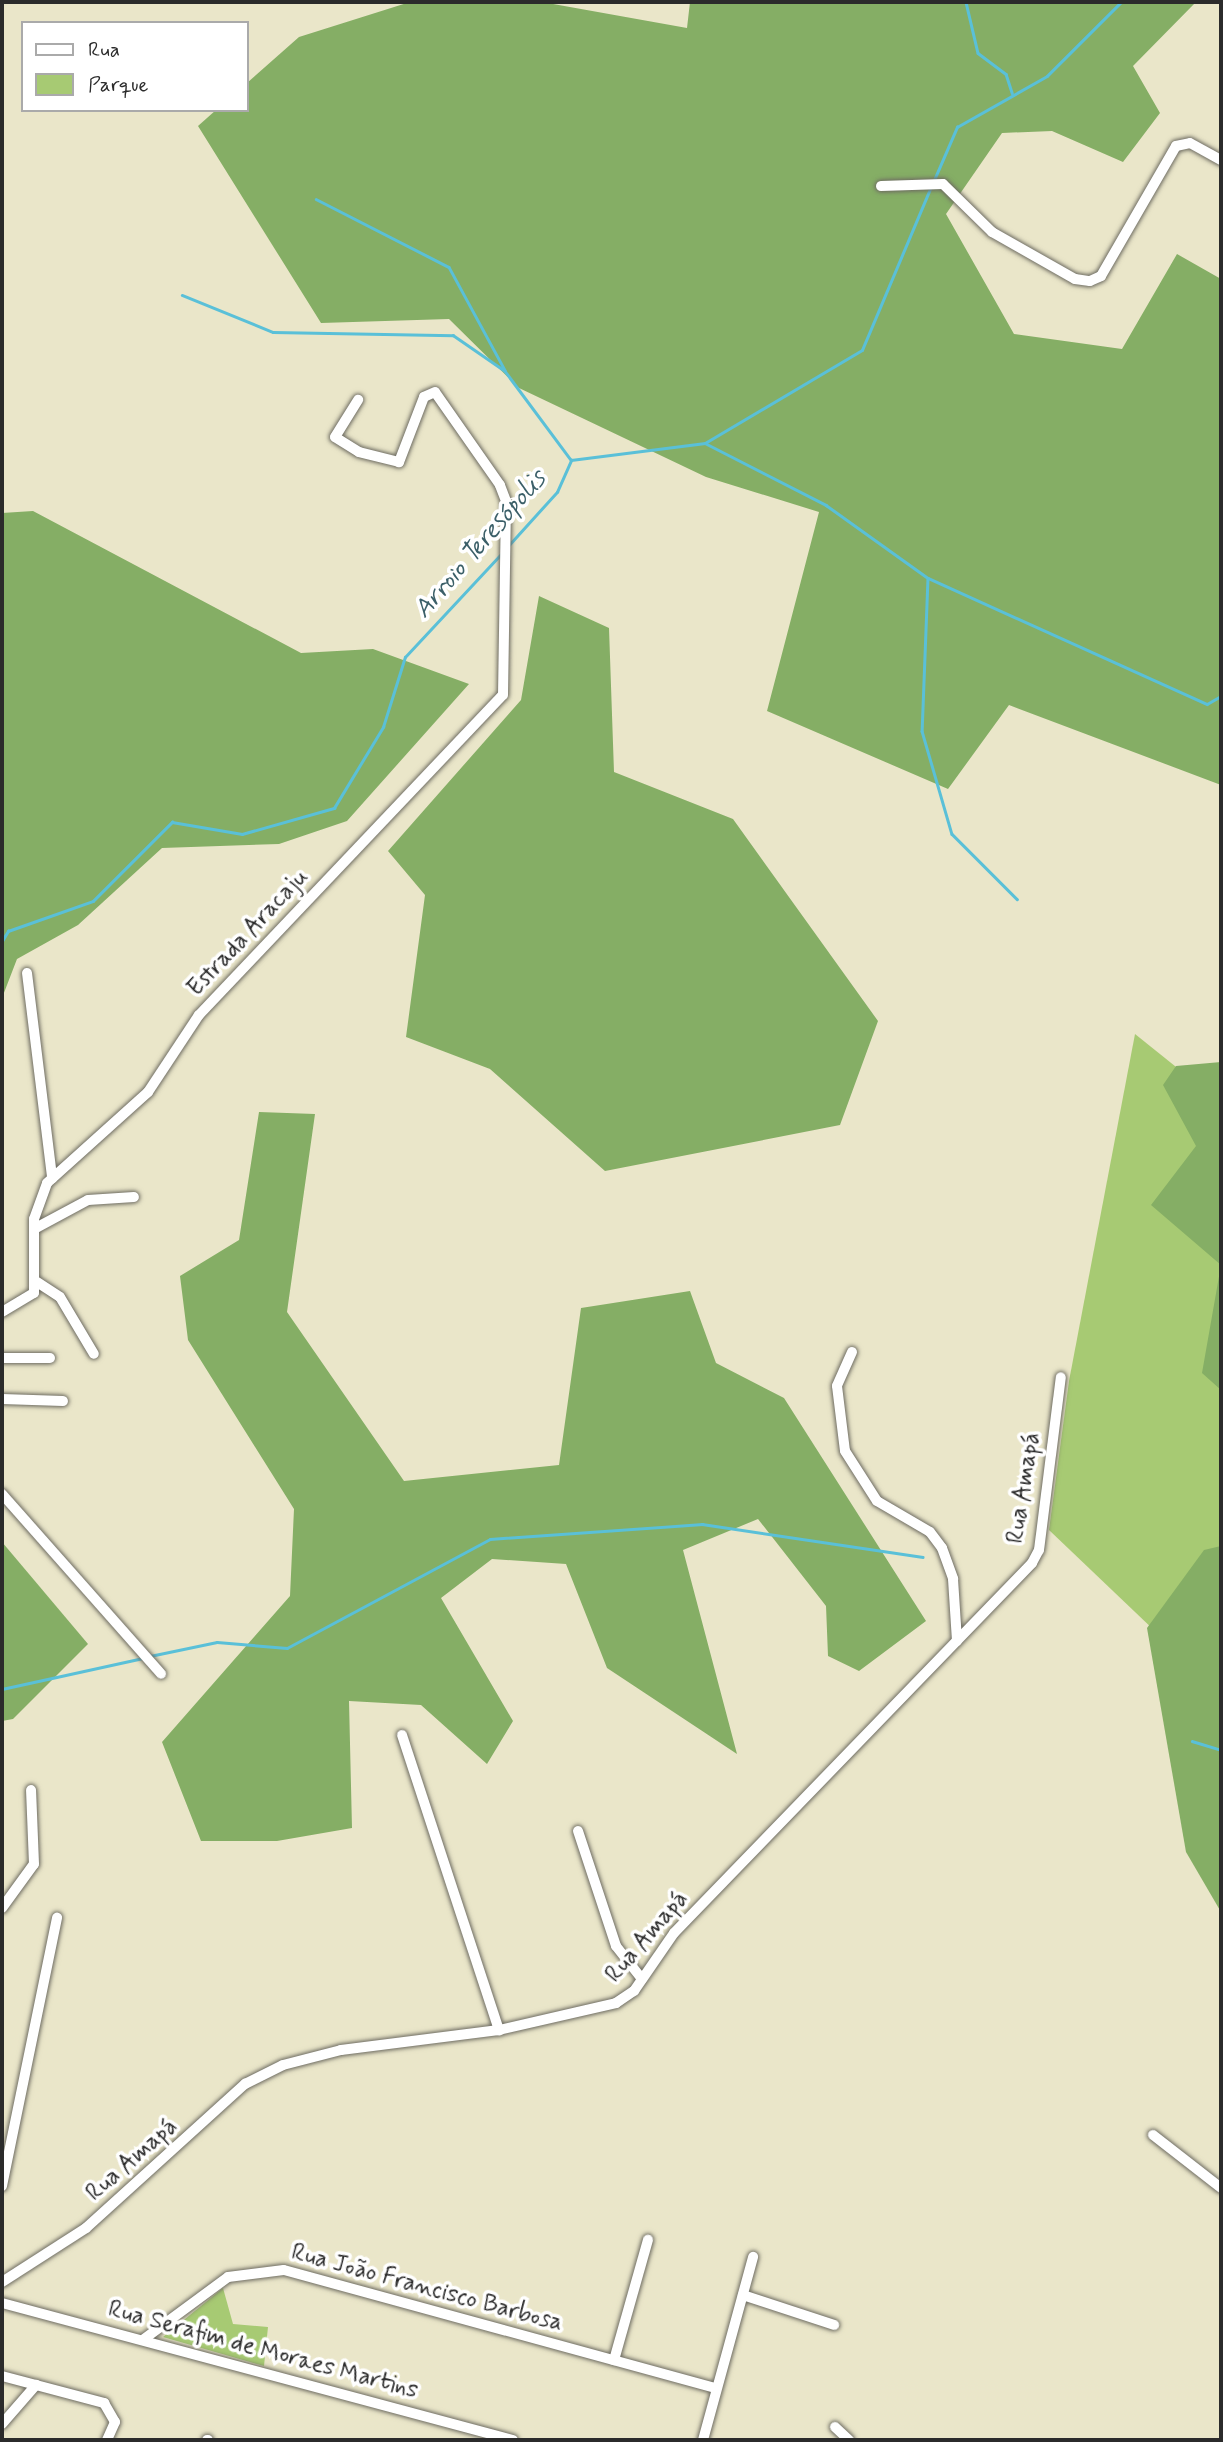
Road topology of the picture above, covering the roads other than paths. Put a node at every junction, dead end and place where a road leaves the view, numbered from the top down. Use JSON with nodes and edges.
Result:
{"nodes":[{"id":1,"x":1221,"y":160,"type":"edge"},
{"id":2,"x":881,"y":186,"type":"dead end"},
{"id":3,"x":358,"y":400,"type":"dead end"},
{"id":4,"x":27,"y":972,"type":"dead end"},
{"id":5,"x":52,"y":1178,"type":"junction"},
{"id":6,"x":134,"y":1197,"type":"dead end"},
{"id":7,"x":34,"y":1229,"type":"junction"},
{"id":8,"x":37,"y":1282,"type":"junction"},
{"id":9,"x":2,"y":1312,"type":"edge"},
{"id":10,"x":852,"y":1352,"type":"dead end"},
{"id":11,"x":94,"y":1354,"type":"dead end"},
{"id":12,"x":2,"y":1358,"type":"edge"},
{"id":13,"x":50,"y":1358,"type":"dead end"},
{"id":14,"x":1061,"y":1377,"type":"dead end"},
{"id":15,"x":2,"y":1399,"type":"edge"},
{"id":16,"x":63,"y":1401,"type":"dead end"},
{"id":17,"x":2,"y":1494,"type":"edge"},
{"id":18,"x":957,"y":1641,"type":"junction"},
{"id":19,"x":161,"y":1674,"type":"dead end"},
{"id":20,"x":402,"y":1735,"type":"dead end"},
{"id":21,"x":31,"y":1790,"type":"dead end"},
{"id":22,"x":578,"y":1830,"type":"dead end"},
{"id":23,"x":2,"y":1908,"type":"edge"},
{"id":24,"x":57,"y":1918,"type":"dead end"},
{"id":25,"x":642,"y":1979,"type":"junction"},
{"id":26,"x":499,"y":2030,"type":"junction"},
{"id":27,"x":1153,"y":2134,"type":"dead end"},
{"id":28,"x":2,"y":2186,"type":"edge"},
{"id":29,"x":1221,"y":2188,"type":"edge"},
{"id":30,"x":648,"y":2239,"type":"dead end"},
{"id":31,"x":753,"y":2257,"type":"dead end"},
{"id":32,"x":2,"y":2282,"type":"edge"},
{"id":33,"x":743,"y":2295,"type":"junction"},
{"id":34,"x":2,"y":2303,"type":"edge"},
{"id":35,"x":834,"y":2325,"type":"dead end"},
{"id":36,"x":144,"y":2339,"type":"junction"},
{"id":37,"x":614,"y":2360,"type":"junction"},
{"id":38,"x":2,"y":2376,"type":"edge"},
{"id":39,"x":36,"y":2385,"type":"junction"},
{"id":40,"x":716,"y":2388,"type":"junction"},
{"id":41,"x":2,"y":2424,"type":"edge"},
{"id":42,"x":835,"y":2427,"type":"dead end"},
{"id":43,"x":469,"y":2428,"type":"junction"},
{"id":44,"x":107,"y":2440,"type":"edge"},
{"id":45,"x":464,"y":2440,"type":"edge"},
{"id":46,"x":513,"y":2440,"type":"edge"},
{"id":47,"x":703,"y":2440,"type":"edge"},
{"id":48,"x":849,"y":2440,"type":"edge"}],
"edges":[{"from":1,"to":2,"type":"street"},
{"from":3,"to":5,"type":"street","name":"Estrada Aracaju"},
{"from":4,"to":5,"type":"street"},
{"from":5,"to":7,"type":"street","name":"Estrada Aracaju"},
{"from":6,"to":7,"type":"street"},
{"from":7,"to":8,"type":"street","name":"Estrada Aracaju"},
{"from":8,"to":9,"type":"street"},
{"from":8,"to":11,"type":"street"},
{"from":10,"to":18,"type":"street"},
{"from":12,"to":13,"type":"street"},
{"from":14,"to":18,"type":"street","name":"Rua Amapá"},
{"from":15,"to":16,"type":"street"},
{"from":17,"to":19,"type":"street"},
{"from":18,"to":25,"type":"street","name":"Rua Amapá"},
{"from":20,"to":26,"type":"street"},
{"from":21,"to":23,"type":"street"},
{"from":22,"to":25,"type":"street"},
{"from":24,"to":28,"type":"street"},
{"from":25,"to":26,"type":"street","name":"Rua Amapá"},
{"from":26,"to":32,"type":"street","name":"Rua Amapá"},
{"from":27,"to":29,"type":"street"},
{"from":30,"to":37,"type":"street"},
{"from":31,"to":33,"type":"street"},
{"from":33,"to":35,"type":"street"},
{"from":33,"to":40,"type":"street"},
{"from":34,"to":36,"type":"street","name":"Rua Serafim de Moraes Martins"},
{"from":36,"to":37,"type":"street","name":"Rua João Francisco Barbosa"},
{"from":36,"to":43,"type":"street","name":"Rua Serafim de Moraes Martins"},
{"from":37,"to":40,"type":"street","name":"Rua João Francisco Barbosa"},
{"from":38,"to":39,"type":"street"},
{"from":39,"to":41,"type":"street"},
{"from":39,"to":44,"type":"street"},
{"from":40,"to":47,"type":"street"},
{"from":42,"to":48,"type":"street"},
{"from":43,"to":45,"type":"street"},
{"from":43,"to":46,"type":"street","name":"Rua Serafim de Moraes Martins"}]}
